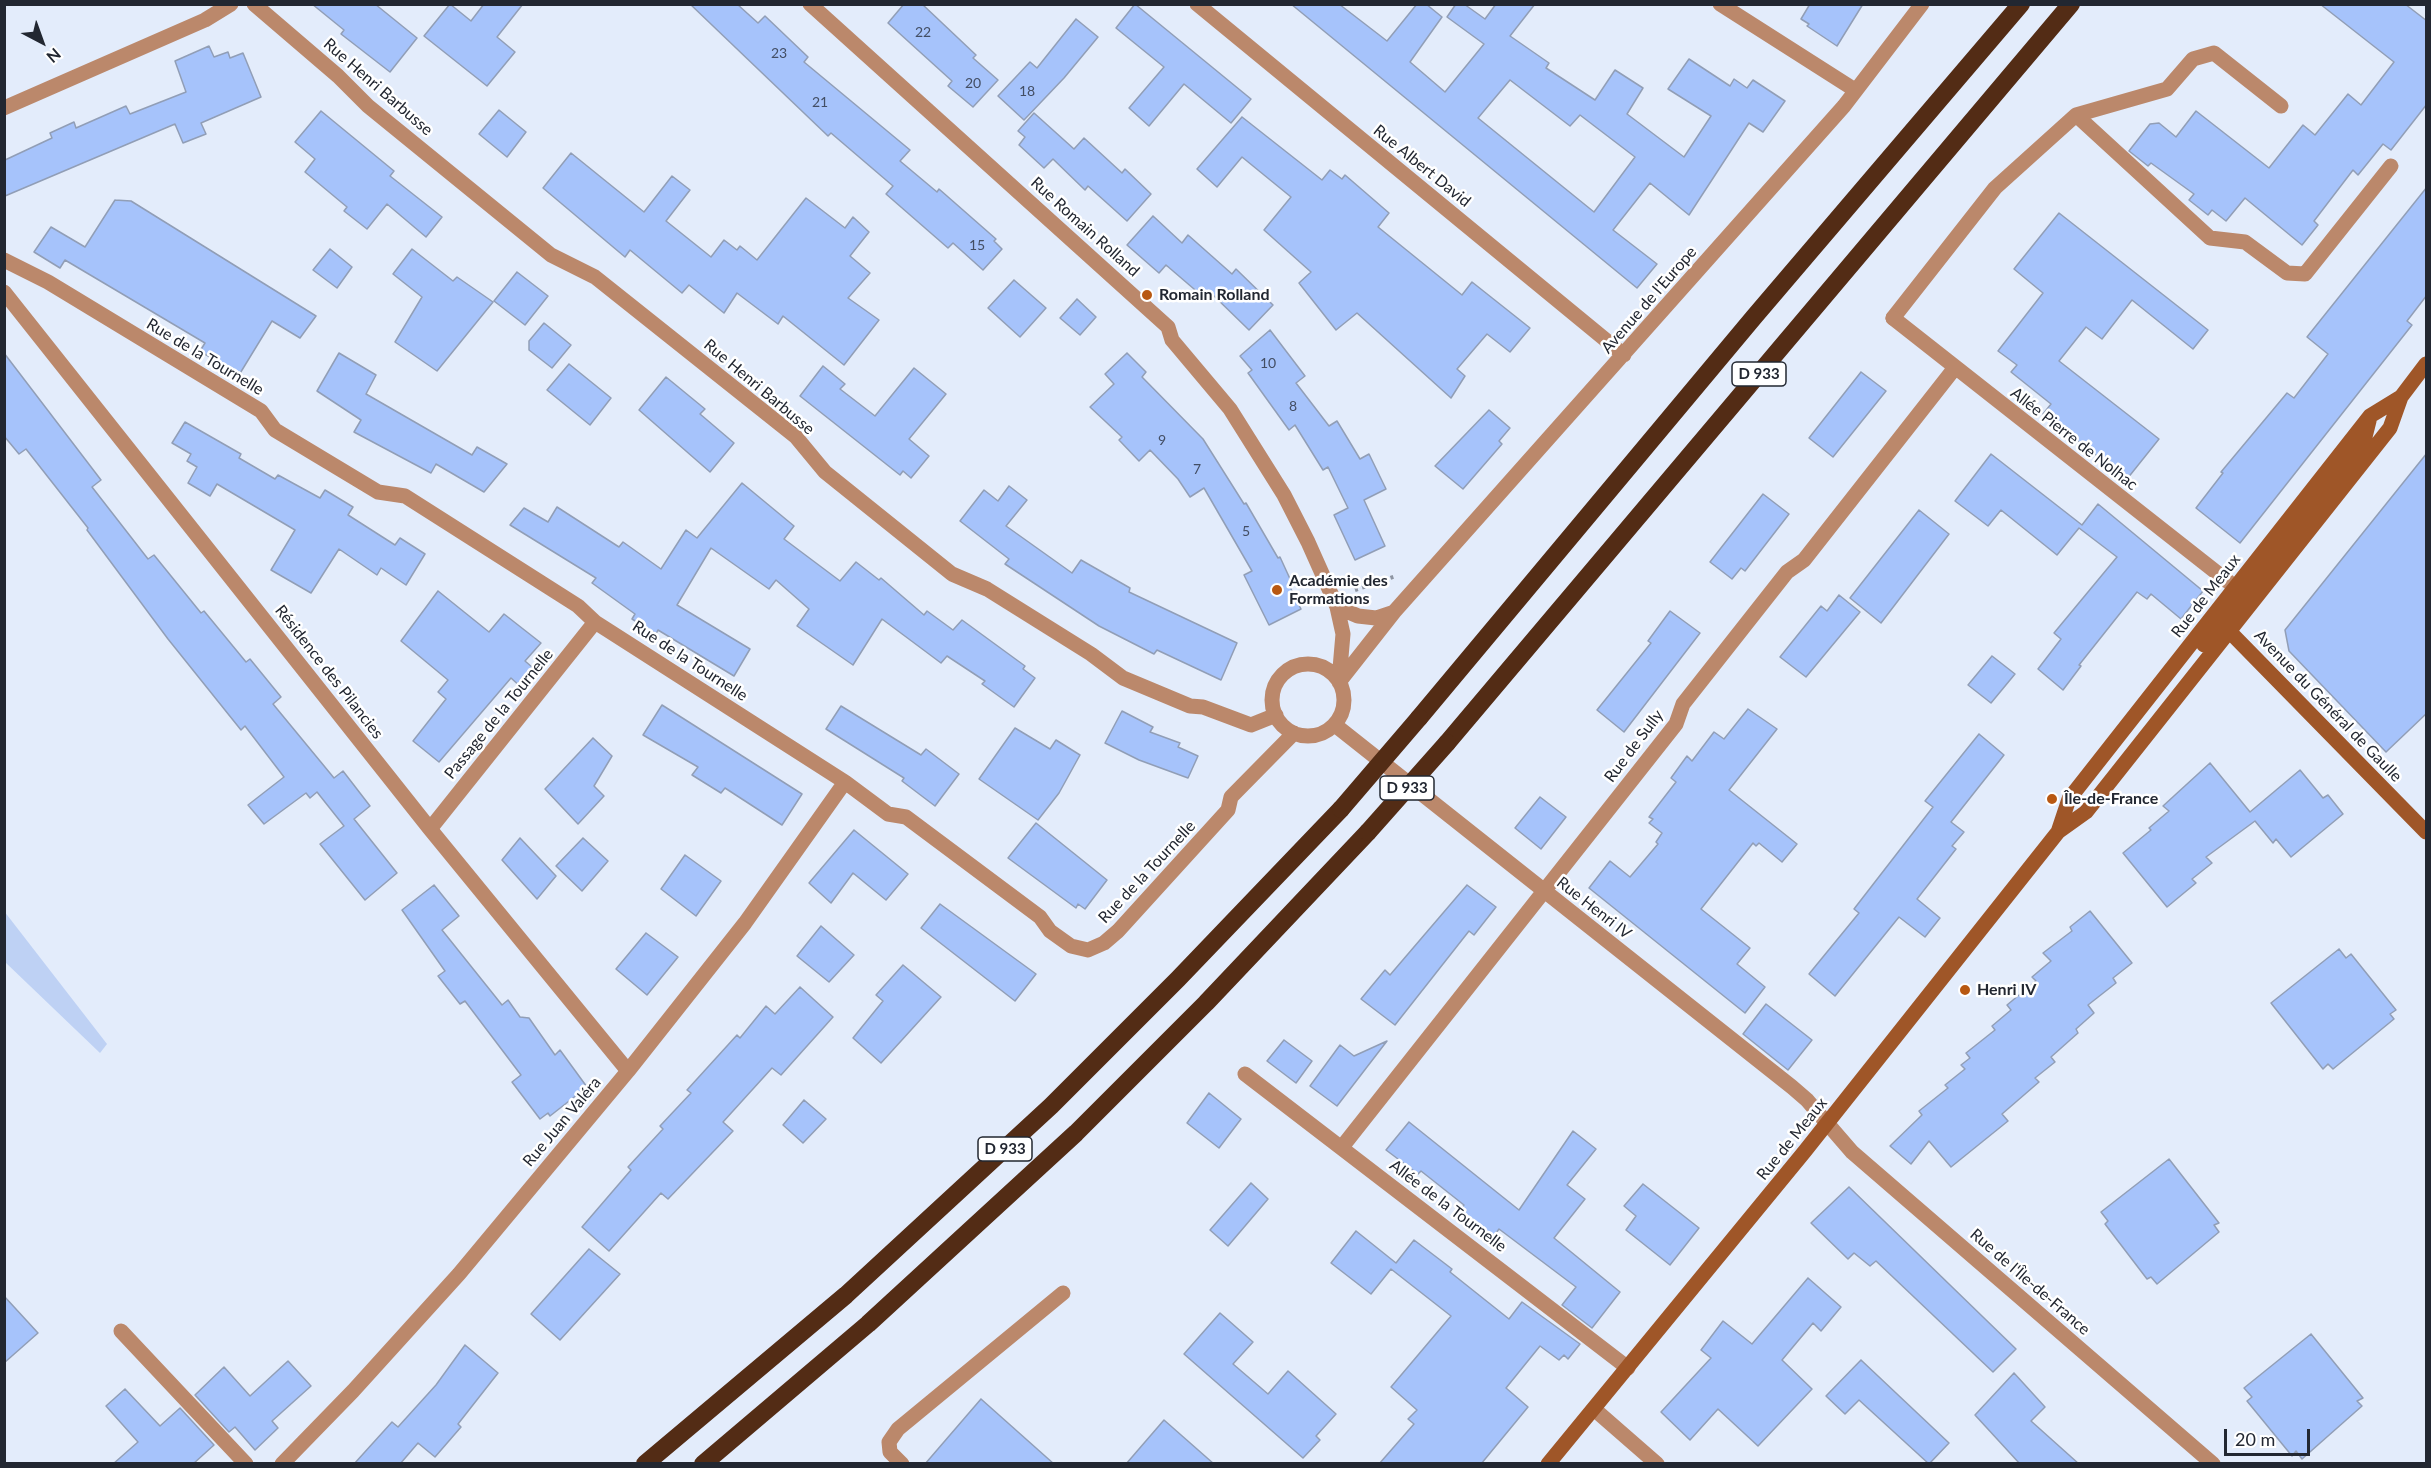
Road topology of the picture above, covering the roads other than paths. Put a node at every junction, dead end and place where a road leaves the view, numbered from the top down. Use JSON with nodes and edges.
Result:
{"nodes":[{"id":1,"x":231,"y":4,"type":"edge"},
{"id":2,"x":254,"y":4,"type":"edge"},
{"id":3,"x":810,"y":4,"type":"edge"},
{"id":4,"x":1197,"y":4,"type":"edge"},
{"id":5,"x":1720,"y":4,"type":"edge"},
{"id":6,"x":1922,"y":4,"type":"edge"},
{"id":7,"x":2021,"y":4,"type":"edge"},
{"id":8,"x":2071,"y":4,"type":"edge"},
{"id":9,"x":1855,"y":90,"type":"junction"},
{"id":10,"x":2281,"y":106,"type":"dead end"},
{"id":11,"x":4,"y":108,"type":"edge"},
{"id":12,"x":2076,"y":115,"type":"junction"},
{"id":13,"x":2391,"y":166,"type":"dead end"},
{"id":14,"x":4,"y":260,"type":"edge"},
{"id":15,"x":4,"y":292,"type":"edge"},
{"id":16,"x":1624,"y":355,"type":"junction"},
{"id":17,"x":2427,"y":364,"type":"edge"},
{"id":18,"x":1954,"y":369,"type":"junction"},
{"id":19,"x":2401,"y":397,"type":"junction"},
{"id":20,"x":2370,"y":416,"type":"junction"},
{"id":21,"x":2235,"y":587,"type":"junction"},
{"id":22,"x":1337,"y":607,"type":"junction"},
{"id":23,"x":1394,"y":612,"type":"junction"},
{"id":24,"x":595,"y":622,"type":"junction"},
{"id":25,"x":1381,"y":627,"type":"junction"},
{"id":26,"x":2229,"y":631,"type":"junction"},
{"id":27,"x":1343,"y":653,"type":"junction"},
{"id":28,"x":1316,"y":665,"type":"junction"},
{"id":29,"x":1339,"y":682,"type":"junction"},
{"id":30,"x":1275,"y":715,"type":"junction"},
{"id":31,"x":1335,"y":725,"type":"junction"},
{"id":32,"x":1294,"y":733,"type":"junction"},
{"id":33,"x":2119,"y":770,"type":"junction"},
{"id":34,"x":845,"y":782,"type":"junction"},
{"id":35,"x":430,"y":829,"type":"junction"},
{"id":36,"x":2058,"y":832,"type":"junction"},
{"id":37,"x":2427,"y":832,"type":"edge"},
{"id":38,"x":1545,"y":891,"type":"junction"},
{"id":39,"x":628,"y":1071,"type":"junction"},
{"id":40,"x":1245,"y":1074,"type":"dead end"},
{"id":41,"x":1827,"y":1124,"type":"junction"},
{"id":42,"x":1342,"y":1147,"type":"junction"},
{"id":43,"x":1063,"y":1293,"type":"dead end"},
{"id":44,"x":121,"y":1331,"type":"dead end"},
{"id":45,"x":1628,"y":1368,"type":"junction"},
{"id":46,"x":1594,"y":1409,"type":"junction"},
{"id":47,"x":246,"y":1464,"type":"edge"},
{"id":48,"x":282,"y":1464,"type":"edge"},
{"id":49,"x":645,"y":1464,"type":"edge"},
{"id":50,"x":703,"y":1464,"type":"edge"},
{"id":51,"x":902,"y":1464,"type":"edge"},
{"id":52,"x":1548,"y":1464,"type":"edge"},
{"id":53,"x":1657,"y":1464,"type":"edge"},
{"id":54,"x":2213,"y":1464,"type":"edge"}],
"edges":[{"from":1,"to":11,"type":"street"},
{"from":2,"to":30,"type":"street","name":"Rue Henri Barbusse"},
{"from":3,"to":22,"type":"street","name":"Rue Romain Rolland"},
{"from":4,"to":16,"type":"street","name":"Rue Albert David"},
{"from":5,"to":9,"type":"street"},
{"from":6,"to":9,"type":"street","name":"Avenue de l'Europe"},
{"from":7,"to":49,"type":"highway","number":"D 933","bridge":true},
{"from":8,"to":50,"type":"highway","number":"D 933","bridge":true},
{"from":9,"to":16,"type":"street","name":"Avenue de l'Europe"},
{"from":10,"to":12,"type":"street"},
{"from":12,"to":13,"type":"street"},
{"from":12,"to":18,"type":"street","name":"Allée Pierre de Nolhac"},
{"from":14,"to":24,"type":"street","name":"Rue de la Tournelle"},
{"from":15,"to":35,"type":"street","name":"Résidence des Pilancies"},
{"from":16,"to":23,"type":"street","name":"Avenue de l'Europe"},
{"from":17,"to":19,"type":"main road","name":"Rue de Meaux"},
{"from":18,"to":21,"type":"street","name":"Allée Pierre de Nolhac"},
{"from":18,"to":38,"type":"street","name":"Rue de Sully"},
{"from":19,"to":20,"type":"main road","name":"Rue de Meaux"},
{"from":19,"to":26,"type":"main road","name":"Rue de Meaux"},
{"from":20,"to":21,"type":"main road","name":"Rue de Meaux"},
{"from":20,"to":26,"type":"main road"},
{"from":21,"to":33,"type":"main road"},
{"from":21,"to":36,"type":"main road","name":"Rue de Meaux"},
{"from":22,"to":23,"type":"street"},
{"from":22,"to":27,"type":"street","name":"Rue Romain Rolland"},
{"from":23,"to":25,"type":"street","name":"Avenue de l'Europe"},
{"from":24,"to":34,"type":"street","name":"Rue de la Tournelle"},
{"from":24,"to":35,"type":"street","name":"Passage de la Tournelle"},
{"from":25,"to":27,"type":"street","name":"Avenue de l'Europe"},
{"from":25,"to":29,"type":"street","name":"Avenue de l'Europe"},
{"from":26,"to":33,"type":"main road","name":"Rue de Meaux"},
{"from":26,"to":37,"type":"main road","name":"Avenue du Général de Gaulle"},
{"from":27,"to":28,"type":"street","name":"Avenue de l'Europe"},
{"from":27,"to":29,"type":"street","name":"Rue Romain Rolland"},
{"from":28,"to":29,"type":"street"},
{"from":28,"to":30,"type":"street"},
{"from":29,"to":31,"type":"street"},
{"from":30,"to":32,"type":"street"},
{"from":31,"to":32,"type":"street"},
{"from":31,"to":38,"type":"street","name":"Rue Henri IV"},
{"from":32,"to":34,"type":"street","name":"Rue de la Tournelle"},
{"from":33,"to":36,"type":"main road","name":"Rue de Meaux"},
{"from":34,"to":39,"type":"street","name":"Rue Juan Valéra"},
{"from":35,"to":39,"type":"street","name":"Résidence des Pilancies"},
{"from":36,"to":41,"type":"main road","name":"Rue de Meaux"},
{"from":38,"to":41,"type":"street","name":"Rue Henri IV"},
{"from":38,"to":42,"type":"street","name":"Rue de Sully"},
{"from":39,"to":48,"type":"street","name":"Rue Juan Valéra"},
{"from":40,"to":42,"type":"street","name":"Allée de la Tournelle"},
{"from":41,"to":45,"type":"main road","name":"Rue de Meaux"},
{"from":41,"to":54,"type":"street","name":"Rue de l'Île-de-France"},
{"from":42,"to":45,"type":"street","name":"Allée de la Tournelle"},
{"from":43,"to":51,"type":"street"},
{"from":44,"to":47,"type":"street"},
{"from":45,"to":46,"type":"main road","name":"Rue de Meaux"},
{"from":46,"to":52,"type":"main road","name":"Rue de Meaux"},
{"from":46,"to":53,"type":"street"}]}
